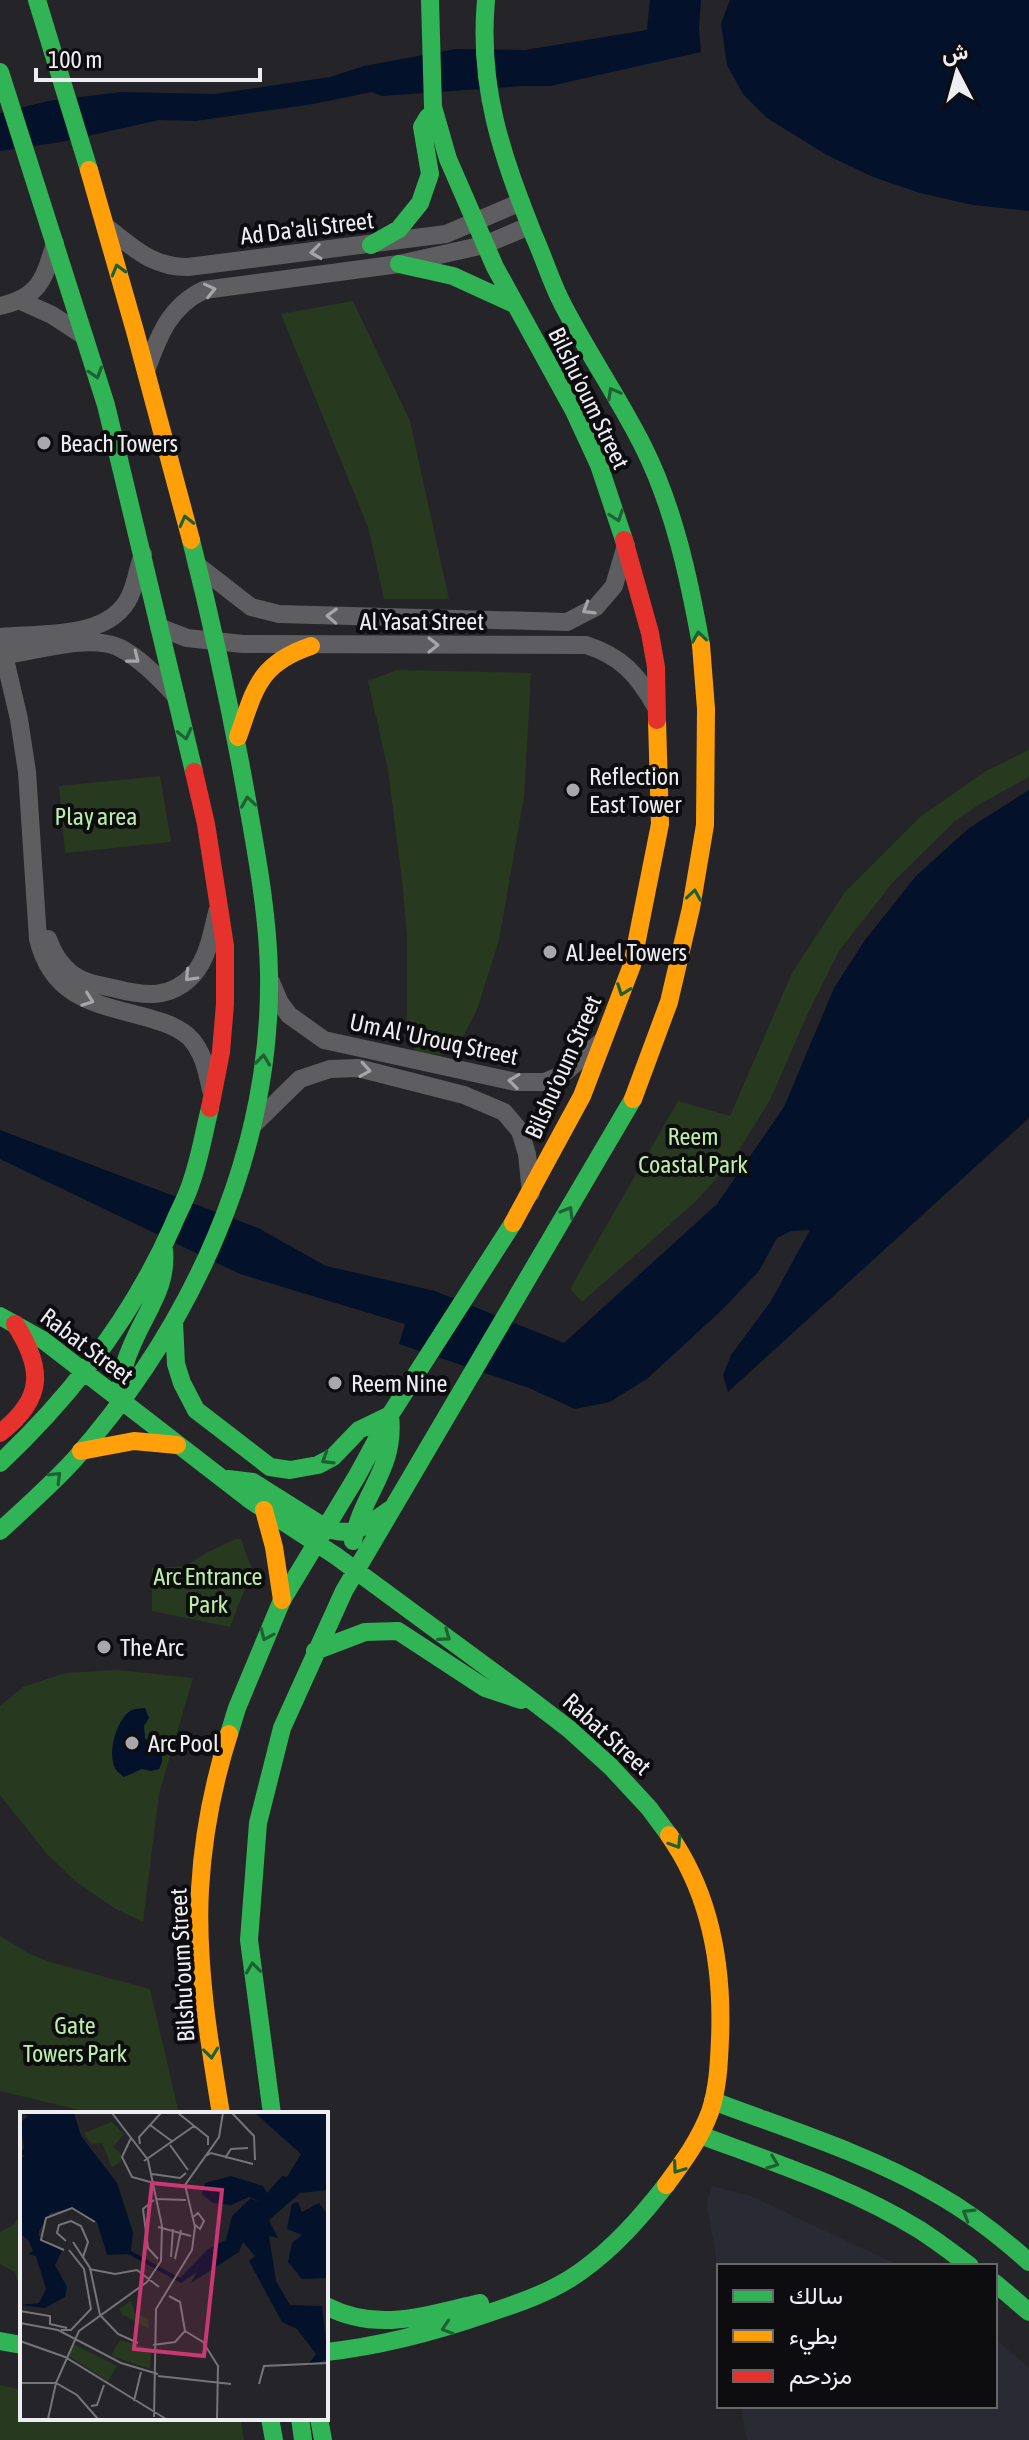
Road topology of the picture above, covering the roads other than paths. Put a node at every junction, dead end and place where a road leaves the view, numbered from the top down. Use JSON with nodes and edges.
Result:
{"nodes":[{"id":1,"x":430,"y":0,"type":"edge"},
{"id":2,"x":486,"y":0,"type":"edge"},
{"id":3,"x":39,"y":2,"type":"edge"},
{"id":4,"x":0,"y":72,"type":"edge"},
{"id":5,"x":433,"y":107,"type":"junction"},
{"id":6,"x":521,"y":202,"type":"junction"},
{"id":7,"x":474,"y":221,"type":"junction"},
{"id":8,"x":105,"y":226,"type":"junction"},
{"id":9,"x":529,"y":226,"type":"junction"},
{"id":10,"x":55,"y":243,"type":"junction"},
{"id":11,"x":371,"y":245,"type":"junction"},
{"id":12,"x":484,"y":245,"type":"junction"},
{"id":13,"x":399,"y":264,"type":"junction"},
{"id":14,"x":21,"y":301,"type":"junction"},
{"id":15,"x":514,"y":304,"type":"junction"},
{"id":16,"x":0,"y":306,"type":"edge"},
{"id":17,"x":84,"y":336,"type":"junction"},
{"id":18,"x":147,"y":368,"type":"junction"},
{"id":19,"x":626,"y":545,"type":"junction"},
{"id":20,"x":143,"y":554,"type":"junction"},
{"id":21,"x":197,"y":565,"type":"junction"},
{"id":22,"x":161,"y":628,"type":"junction"},
{"id":23,"x":2,"y":643,"type":"edge"},
{"id":24,"x":215,"y":643,"type":"junction"},
{"id":25,"x":311,"y":646,"type":"junction"},
{"id":26,"x":176,"y":696,"type":"junction"},
{"id":27,"x":658,"y":709,"type":"junction"},
{"id":28,"x":238,"y":737,"type":"junction"},
{"id":29,"x":219,"y":905,"type":"junction"},
{"id":30,"x":38,"y":916,"type":"junction"},
{"id":31,"x":269,"y":978,"type":"junction"},
{"id":32,"x":606,"y":1038,"type":"junction"},
{"id":33,"x":331,"y":1041,"type":"junction"},
{"id":34,"x":330,"y":1069,"type":"junction"},
{"id":35,"x":213,"y":1097,"type":"junction"},
{"id":36,"x":252,"y":1126,"type":"junction"},
{"id":37,"x":531,"y":1193,"type":"junction"},
{"id":38,"x":163,"y":1248,"type":"junction"},
{"id":39,"x":7,"y":1319,"type":"edge"},
{"id":40,"x":174,"y":1322,"type":"junction"},
{"id":41,"x":156,"y":1351,"type":"junction"},
{"id":42,"x":89,"y":1366,"type":"junction"},
{"id":43,"x":124,"y":1368,"type":"junction"},
{"id":44,"x":120,"y":1402,"type":"junction"},
{"id":45,"x":390,"y":1415,"type":"junction"},
{"id":46,"x":0,"y":1433,"type":"edge"},
{"id":47,"x":179,"y":1445,"type":"junction"},
{"id":48,"x":81,"y":1451,"type":"junction"},
{"id":49,"x":0,"y":1463,"type":"edge"},
{"id":50,"x":219,"y":1478,"type":"junction"},
{"id":51,"x":396,"y":1505,"type":"junction"},
{"id":52,"x":264,"y":1510,"type":"junction"},
{"id":53,"x":354,"y":1530,"type":"junction"},
{"id":54,"x":0,"y":1531,"type":"edge"},
{"id":55,"x":321,"y":1535,"type":"junction"},
{"id":56,"x":357,"y":1571,"type":"junction"},
{"id":57,"x":282,"y":1600,"type":"junction"},
{"id":58,"x":315,"y":1651,"type":"junction"},
{"id":59,"x":536,"y":1703,"type":"junction"},
{"id":60,"x":713,"y":2101,"type":"junction"},
{"id":61,"x":221,"y":2112,"type":"edge"},
{"id":62,"x":272,"y":2112,"type":"edge"},
{"id":63,"x":700,"y":2135,"type":"junction"},
{"id":64,"x":1029,"y":2262,"type":"edge"},
{"id":65,"x":967,"y":2264,"type":"edge"},
{"id":66,"x":997,"y":2285,"type":"edge"},
{"id":67,"x":546,"y":2291,"type":"junction"},
{"id":68,"x":328,"y":2307,"type":"edge"},
{"id":69,"x":1029,"y":2312,"type":"edge"},
{"id":70,"x":20,"y":2329,"type":"edge"},
{"id":71,"x":0,"y":2331,"type":"edge"},
{"id":72,"x":0,"y":2341,"type":"edge"},
{"id":73,"x":20,"y":2345,"type":"edge"},
{"id":74,"x":328,"y":2352,"type":"edge"},
{"id":75,"x":270,"y":2420,"type":"edge"},
{"id":76,"x":300,"y":2420,"type":"edge"},
{"id":77,"x":319,"y":2420,"type":"edge"},
{"id":78,"x":274,"y":2440,"type":"edge"},
{"id":79,"x":303,"y":2440,"type":"edge"},
{"id":80,"x":323,"y":2440,"type":"edge"}],
"edges":[{"from":1,"to":5,"type":"main road","name":"Bilshu'oum Street"},
{"from":2,"to":6,"type":"main road","name":"Bilshu'oum Street"},
{"from":3,"to":8,"type":"main road"},
{"from":4,"to":10,"type":"main road"},
{"from":5,"to":7,"type":"main road","name":"Bilshu'oum Street"},
{"from":5,"to":11,"type":"main road"},
{"from":6,"to":7,"type":"street","name":"Ad Da'ali Street"},
{"from":6,"to":9,"type":"main road","name":"Bilshu'oum Street"},
{"from":7,"to":11,"type":"street","name":"Ad Da'ali Street"},
{"from":7,"to":12,"type":"main road","name":"Bilshu'oum Street"},
{"from":11,"to":8,"type":"street","name":"Ad Da'ali Street","one_way":true},
{"from":18,"to":8,"type":"main road","one_way":true},
{"from":9,"to":12,"type":"street","name":"Ad Da'ali Street"},
{"from":51,"to":9,"type":"main road","name":"Bilshu'oum Street","one_way":true},
{"from":10,"to":14,"type":"street"},
{"from":10,"to":17,"type":"main road"},
{"from":12,"to":13,"type":"street","name":"Ad Da'ali Street"},
{"from":12,"to":15,"type":"main road","name":"Bilshu'oum Street"},
{"from":13,"to":15,"type":"main road"},
{"from":18,"to":13,"type":"street","name":"Ad Da'ali Street","one_way":true},
{"from":14,"to":16,"type":"street"},
{"from":14,"to":17,"type":"street"},
{"from":15,"to":19,"type":"main road","name":"Bilshu'oum Street","one_way":true},
{"from":17,"to":20,"type":"main road","one_way":true},
{"from":21,"to":18,"type":"main road","one_way":true},
{"from":19,"to":21,"type":"street","name":"Al Yasat Street","one_way":true},
{"from":19,"to":27,"type":"main road","name":"Bilshu'oum Street"},
{"from":20,"to":22,"type":"main road"},
{"from":20,"to":23,"type":"street"},
{"from":21,"to":24,"type":"main road"},
{"from":22,"to":24,"type":"street","name":"Al Yasat Street"},
{"from":22,"to":26,"type":"main road"},
{"from":23,"to":26,"type":"street","one_way":true},
{"from":23,"to":30,"type":"street"},
{"from":24,"to":25,"type":"street","name":"Al Yasat Street"},
{"from":24,"to":28,"type":"main road"},
{"from":25,"to":27,"type":"street","name":"Al Yasat Street","one_way":true},
{"from":25,"to":28,"type":"main road"},
{"from":26,"to":29,"type":"main road","one_way":true},
{"from":27,"to":32,"type":"main road","name":"Bilshu'oum Street","one_way":true},
{"from":31,"to":28,"type":"main road","one_way":true},
{"from":29,"to":30,"type":"street","one_way":true},
{"from":29,"to":35,"type":"main road"},
{"from":30,"to":35,"type":"street","one_way":true},
{"from":31,"to":33,"type":"street","name":"Um Al 'Urouq Street"},
{"from":36,"to":31,"type":"main road","one_way":true},
{"from":32,"to":33,"type":"street","name":"Um Al 'Urouq Street","one_way":true},
{"from":32,"to":37,"type":"main road","name":"Bilshu'oum Street"},
{"from":33,"to":34,"type":"street"},
{"from":34,"to":36,"type":"street","name":"Um Al 'Urouq Street"},
{"from":34,"to":37,"type":"street","name":"Um Al 'Urouq Street","one_way":true},
{"from":35,"to":38,"type":"main road"},
{"from":36,"to":40,"type":"main road"},
{"from":37,"to":45,"type":"main road","name":"Bilshu'oum Street"},
{"from":38,"to":42,"type":"main road"},
{"from":38,"to":43,"type":"main road"},
{"from":39,"to":42,"type":"main road","name":"Rabat Street"},
{"from":39,"to":46,"type":"main road"},
{"from":40,"to":41,"type":"main road"},
{"from":45,"to":40,"type":"main road","one_way":true},
{"from":41,"to":43,"type":"main road"},
{"from":41,"to":44,"type":"main road"},
{"from":42,"to":43,"type":"main road"},
{"from":42,"to":44,"type":"main road","name":"Rabat Street"},
{"from":42,"to":49,"type":"main road"},
{"from":43,"to":44,"type":"main road"},
{"from":44,"to":47,"type":"main road","name":"Rabat Street"},
{"from":44,"to":48,"type":"main road"},
{"from":45,"to":53,"type":"main road"},
{"from":45,"to":55,"type":"main road","name":"Bilshu'oum Street"},
{"from":47,"to":48,"type":"main road"},
{"from":47,"to":50,"type":"main road","name":"Rabat Street"},
{"from":54,"to":48,"type":"main road","one_way":true},
{"from":50,"to":52,"type":"main road","name":"Rabat Street"},
{"from":50,"to":55,"type":"main road"},
{"from":51,"to":53,"type":"main road"},
{"from":51,"to":56,"type":"main road","name":"Bilshu'oum Street"},
{"from":52,"to":55,"type":"main road","name":"Rabat Street"},
{"from":52,"to":57,"type":"main road"},
{"from":53,"to":55,"type":"main road"},
{"from":53,"to":56,"type":"main road"},
{"from":55,"to":56,"type":"main road","name":"Rabat Street"},
{"from":55,"to":57,"type":"main road","name":"Bilshu'oum Street"},
{"from":56,"to":58,"type":"main road","name":"Bilshu'oum Street"},
{"from":56,"to":59,"type":"main road","name":"Rabat Street","one_way":true},
{"from":57,"to":61,"type":"main road","name":"Bilshu'oum Street","one_way":true},
{"from":58,"to":59,"type":"main road"},
{"from":62,"to":58,"type":"main road","name":"Bilshu'oum Street","one_way":true},
{"from":59,"to":60,"type":"main road","name":"Rabat Street","one_way":true},
{"from":60,"to":63,"type":"main road","name":"Rabat Street"},
{"from":64,"to":60,"type":"main road","one_way":true},
{"from":63,"to":65,"type":"main road","one_way":true},
{"from":63,"to":67,"type":"main road","name":"Rabat Street","one_way":true},
{"from":66,"to":69,"type":"main road"},
{"from":67,"to":68,"type":"main road"},
{"from":67,"to":74,"type":"main road","name":"Rabat Street","one_way":true},
{"from":70,"to":71,"type":"main road"},
{"from":72,"to":73,"type":"main road"},
{"from":75,"to":78,"type":"main road"},
{"from":76,"to":79,"type":"main road"},
{"from":77,"to":80,"type":"main road"}]}
